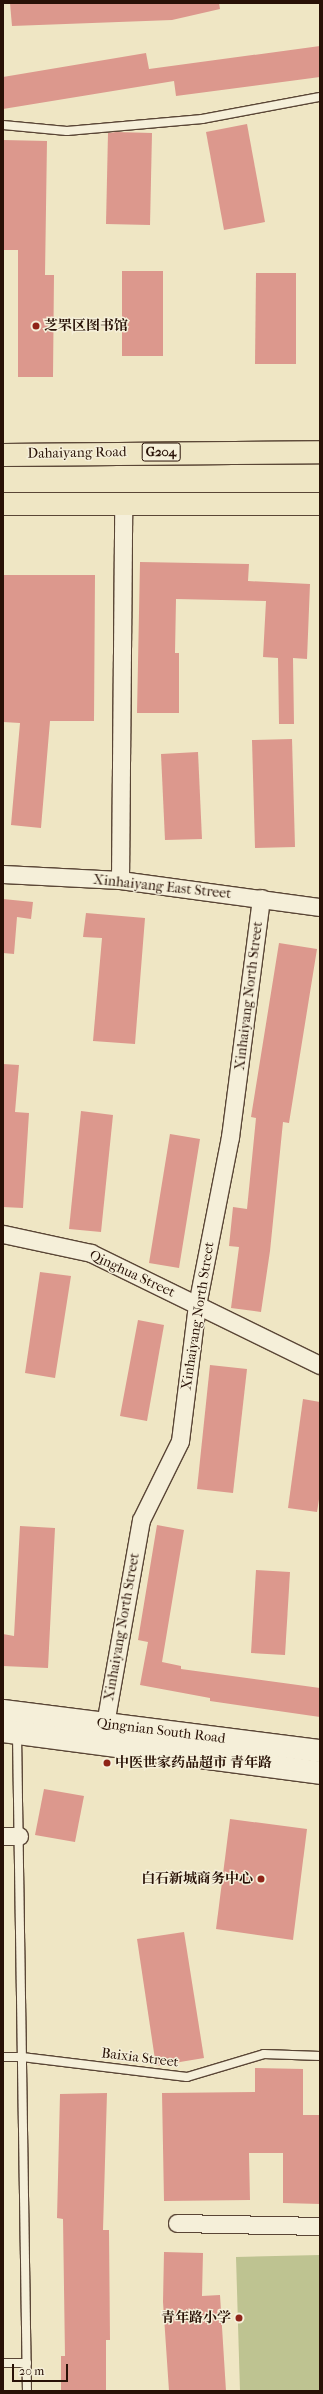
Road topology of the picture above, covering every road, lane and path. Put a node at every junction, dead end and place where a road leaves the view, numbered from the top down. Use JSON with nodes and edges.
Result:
{"nodes":[{"id":1,"x":320,"y":97,"type":"edge"},
{"id":2,"x":3,"y":125,"type":"edge"},
{"id":3,"x":320,"y":452,"type":"edge"},
{"id":4,"x":3,"y":455,"type":"edge"},
{"id":5,"x":3,"y":504,"type":"edge"},
{"id":6,"x":123,"y":504,"type":"junction"},
{"id":7,"x":320,"y":504,"type":"edge"},
{"id":8,"x":3,"y":874,"type":"edge"},
{"id":9,"x":120,"y":880,"type":"junction"},
{"id":10,"x":261,"y":898,"type":"junction"},
{"id":11,"x":320,"y":907,"type":"edge"},
{"id":12,"x":3,"y":1234,"type":"edge"},
{"id":13,"x":197,"y":1305,"type":"junction"},
{"id":14,"x":320,"y":1365,"type":"edge"},
{"id":15,"x":12,"y":1723,"type":"edge"},
{"id":16,"x":105,"y":1724,"type":"junction"},
{"id":17,"x":320,"y":1751,"type":"edge"},
{"id":18,"x":320,"y":1773,"type":"edge"},
{"id":19,"x":11,"y":1836,"type":"edge"},
{"id":20,"x":320,"y":2056,"type":"edge"},
{"id":21,"x":3,"y":2057,"type":"edge"},
{"id":22,"x":22,"y":2057,"type":"junction"},
{"id":23,"x":176,"y":2223,"type":"dead end"},
{"id":24,"x":320,"y":2226,"type":"edge"},
{"id":25,"x":27,"y":2362,"type":"junction"},
{"id":26,"x":3,"y":2363,"type":"edge"},
{"id":27,"x":27,"y":2391,"type":"edge"}],
"edges":[{"from":1,"to":2,"type":"lane"},
{"from":3,"to":4,"type":"highway","name":"Dahaiyang Road","number":"G204"},
{"from":5,"to":6,"type":"highway"},
{"from":6,"to":7,"type":"highway"},
{"from":6,"to":9,"type":"street"},
{"from":8,"to":9,"type":"street","name":"Xinhaiyang East Street"},
{"from":9,"to":10,"type":"street","name":"Xinhaiyang East Street"},
{"from":10,"to":11,"type":"street","name":"Xinhaiyang East Street"},
{"from":10,"to":13,"type":"street","name":"Xinhaiyang North Street"},
{"from":12,"to":13,"type":"street","name":"Qinghua Street"},
{"from":13,"to":14,"type":"street","name":"Qinghua Street"},
{"from":13,"to":16,"type":"street","name":"Xinhaiyang North Street"},
{"from":15,"to":16,"type":"main road","name":"Qingnian South Road"},
{"from":15,"to":18,"type":"main road","name":"Qingnian South Road"},
{"from":15,"to":19,"type":"lane"},
{"from":16,"to":17,"type":"main road","name":"Qingnian South Road"},
{"from":19,"to":22,"type":"lane"},
{"from":20,"to":22,"type":"lane","name":"Baixia Street"},
{"from":21,"to":22,"type":"lane","name":"Baixia Street"},
{"from":22,"to":25,"type":"lane"},
{"from":23,"to":24,"type":"street"},
{"from":25,"to":26,"type":"lane"},
{"from":25,"to":27,"type":"lane"}]}
